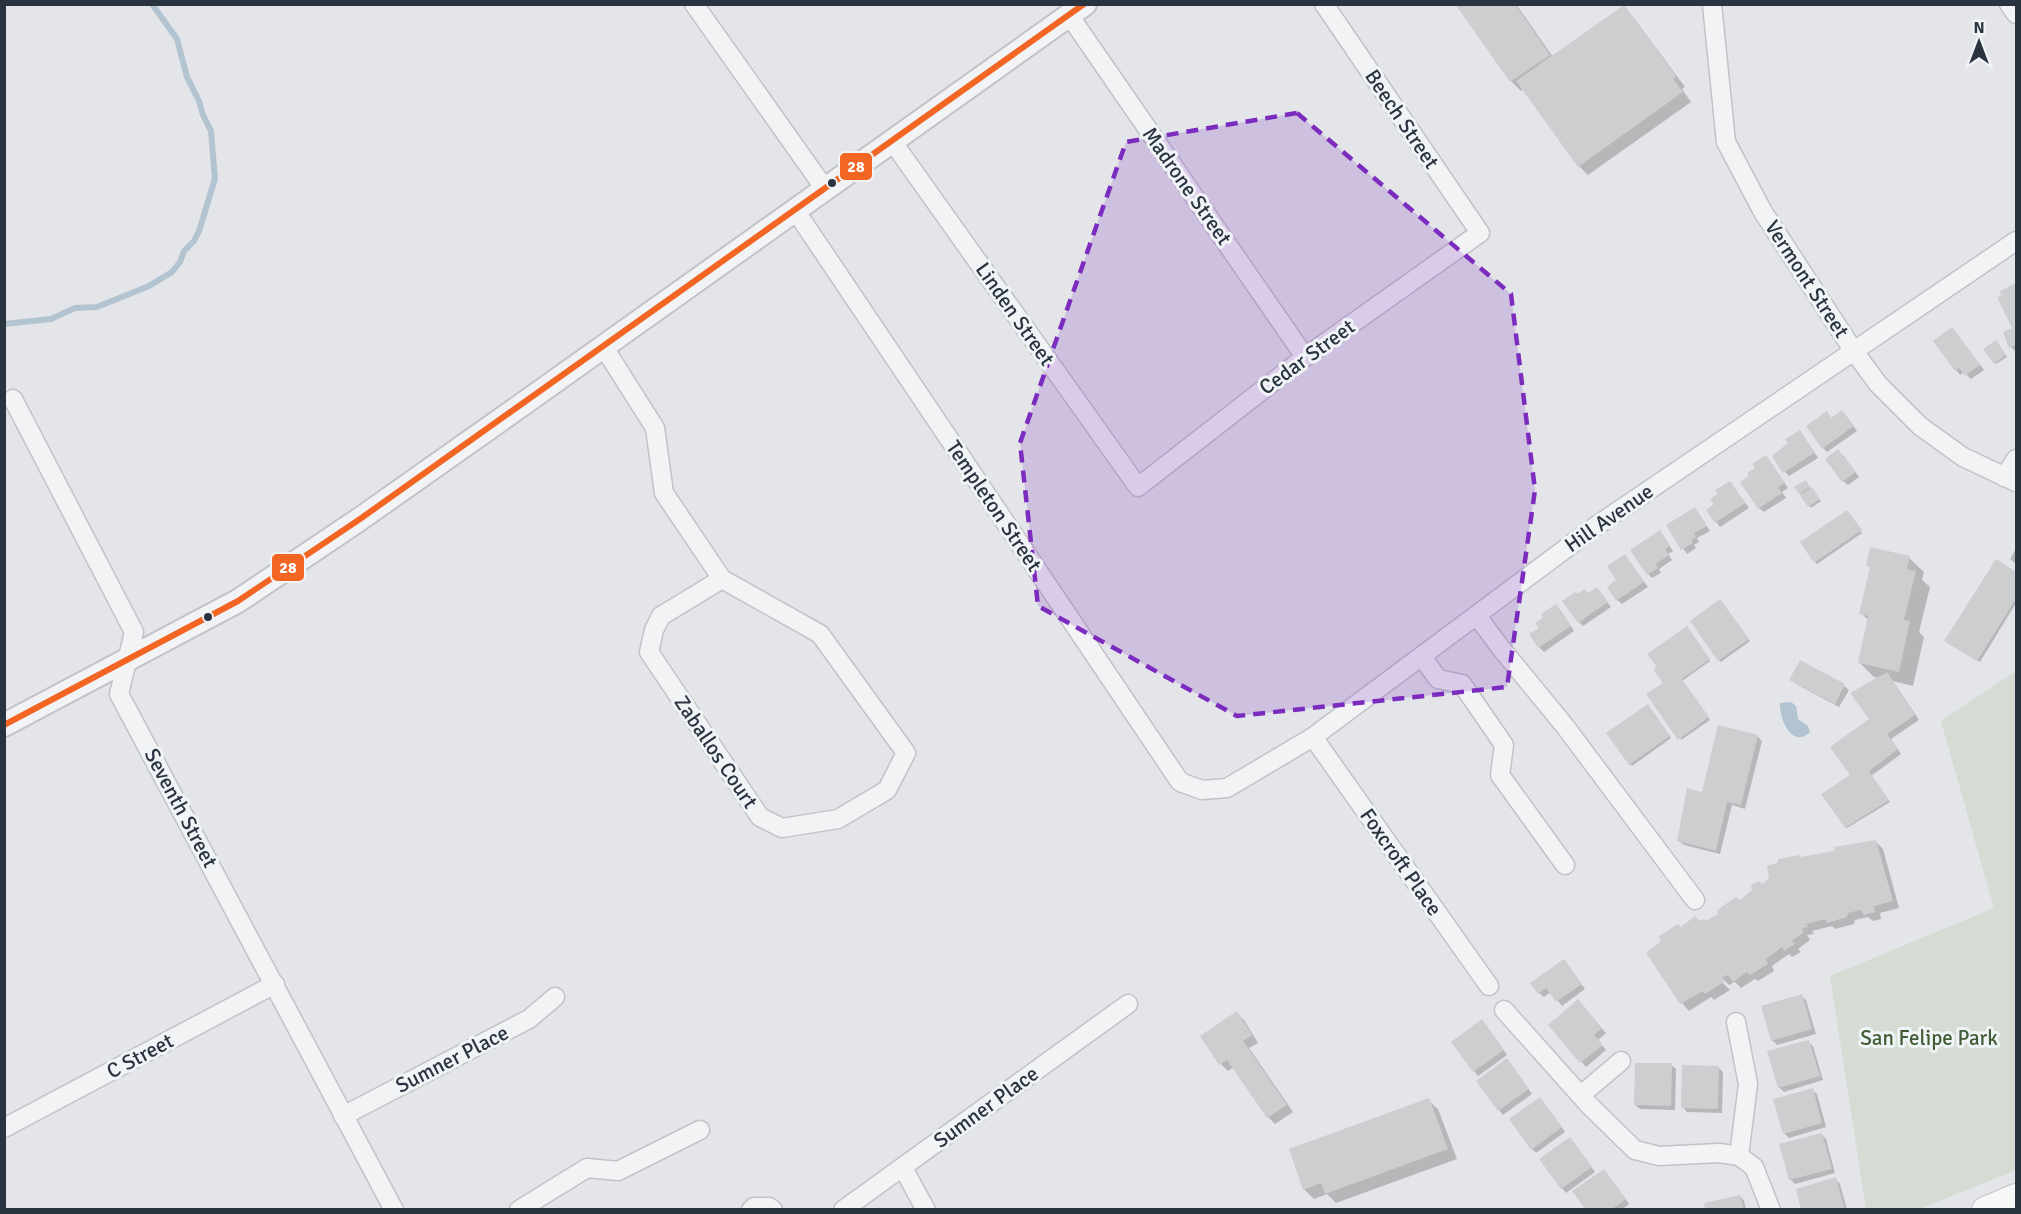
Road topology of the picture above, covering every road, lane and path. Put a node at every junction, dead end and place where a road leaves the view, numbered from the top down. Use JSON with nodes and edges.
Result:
{"nodes":[{"id":1,"x":694,"y":4,"type":"edge"},
{"id":2,"x":1324,"y":4,"type":"edge"},
{"id":3,"x":1712,"y":4,"type":"edge"},
{"id":4,"x":2009,"y":4,"type":"edge"},
{"id":5,"x":1077,"y":10,"type":"edge"},
{"id":6,"x":2016,"y":14,"type":"edge"},
{"id":7,"x":892,"y":141,"type":"junction"},
{"id":8,"x":825,"y":189,"type":"junction"},
{"id":9,"x":795,"y":210,"type":"junction"},
{"id":10,"x":1480,"y":233,"type":"joint"},
{"id":11,"x":2016,"y":241,"type":"edge"},
{"id":12,"x":603,"y":346,"type":"junction"},
{"id":13,"x":1853,"y":350,"type":"junction"},
{"id":14,"x":1305,"y":357,"type":"junction"},
{"id":15,"x":13,"y":399,"type":"dead end"},
{"id":16,"x":2016,"y":459,"type":"edge"},
{"id":17,"x":2010,"y":479,"type":"edge"},
{"id":18,"x":1138,"y":487,"type":"joint"},
{"id":19,"x":722,"y":579,"type":"junction"},
{"id":20,"x":1478,"y":616,"type":"junction"},
{"id":21,"x":1422,"y":657,"type":"junction"},
{"id":22,"x":126,"y":660,"type":"junction"},
{"id":23,"x":4,"y":725,"type":"edge"},
{"id":24,"x":1313,"y":737,"type":"junction"},
{"id":25,"x":1202,"y":790,"type":"joint"},
{"id":26,"x":1565,"y":865,"type":"dead end"},
{"id":27,"x":1695,"y":900,"type":"dead end"},
{"id":28,"x":275,"y":984,"type":"junction"},
{"id":29,"x":1489,"y":986,"type":"dead end"},
{"id":30,"x":555,"y":996,"type":"dead end"},
{"id":31,"x":1128,"y":1004,"type":"dead end"},
{"id":32,"x":1504,"y":1010,"type":"dead end"},
{"id":33,"x":1736,"y":1022,"type":"dead end"},
{"id":34,"x":1621,"y":1061,"type":"dead end"},
{"id":35,"x":1581,"y":1095,"type":"junction"},
{"id":36,"x":343,"y":1116,"type":"junction"},
{"id":37,"x":4,"y":1128,"type":"edge"},
{"id":38,"x":700,"y":1130,"type":"dead end"},
{"id":39,"x":1739,"y":1156,"type":"junction"},
{"id":40,"x":903,"y":1168,"type":"junction"},
{"id":41,"x":2016,"y":1197,"type":"edge"},
{"id":42,"x":394,"y":1209,"type":"edge"},
{"id":43,"x":519,"y":1209,"type":"edge"},
{"id":44,"x":750,"y":1209,"type":"edge"},
{"id":45,"x":772,"y":1209,"type":"edge"},
{"id":46,"x":843,"y":1209,"type":"edge"},
{"id":47,"x":927,"y":1209,"type":"edge"},
{"id":48,"x":1771,"y":1209,"type":"edge"},
{"id":49,"x":1986,"y":1209,"type":"edge"}],
"edges":[{"from":1,"to":8,"type":"street"},
{"from":2,"to":10,"type":"street","name":"Beech Street"},
{"from":3,"to":13,"type":"street","name":"Vermont Street"},
{"from":4,"to":6,"type":"street"},
{"from":5,"to":7,"type":"street"},
{"from":5,"to":14,"type":"street","name":"Madrone Street"},
{"from":7,"to":8,"type":"street"},
{"from":7,"to":18,"type":"street","name":"Linden Street"},
{"from":8,"to":9,"type":"street"},
{"from":9,"to":12,"type":"street"},
{"from":9,"to":25,"type":"street","name":"Templeton Street"},
{"from":10,"to":14,"type":"street","name":"Cedar Street"},
{"from":11,"to":13,"type":"street","name":"Hill Avenue"},
{"from":12,"to":19,"type":"street","name":"Zaballos Court"},
{"from":12,"to":22,"type":"street"},
{"from":13,"to":17,"type":"street","name":"Vermont Street"},
{"from":13,"to":20,"type":"street","name":"Hill Avenue"},
{"from":14,"to":18,"type":"street","name":"Cedar Street"},
{"from":15,"to":22,"type":"street","name":"Seventh Street"},
{"from":16,"to":17,"type":"street"},
{"from":19,"to":19,"type":"street","name":"Zaballos Court"},
{"from":20,"to":21,"type":"street","name":"Hill Avenue"},
{"from":20,"to":27,"type":"street"},
{"from":21,"to":24,"type":"street","name":"Hill Avenue"},
{"from":21,"to":26,"type":"street"},
{"from":22,"to":23,"type":"street"},
{"from":22,"to":28,"type":"street","name":"Seventh Street"},
{"from":24,"to":25,"type":"street","name":"Hill Avenue"},
{"from":24,"to":29,"type":"street","name":"Foxcroft Place"},
{"from":28,"to":36,"type":"street","name":"Seventh Street"},
{"from":28,"to":37,"type":"street","name":"C Street"},
{"from":30,"to":36,"type":"street","name":"Sumner Place"},
{"from":31,"to":40,"type":"street","name":"Sumner Place"},
{"from":32,"to":35,"type":"street"},
{"from":33,"to":39,"type":"street"},
{"from":34,"to":35,"type":"street"},
{"from":35,"to":39,"type":"street"},
{"from":36,"to":42,"type":"street","name":"Seventh Street"},
{"from":38,"to":43,"type":"street"},
{"from":39,"to":48,"type":"street"},
{"from":40,"to":46,"type":"street","name":"Sumner Place"},
{"from":40,"to":47,"type":"street"},
{"from":41,"to":49,"type":"main road"},
{"from":44,"to":45,"type":"street"}]}
